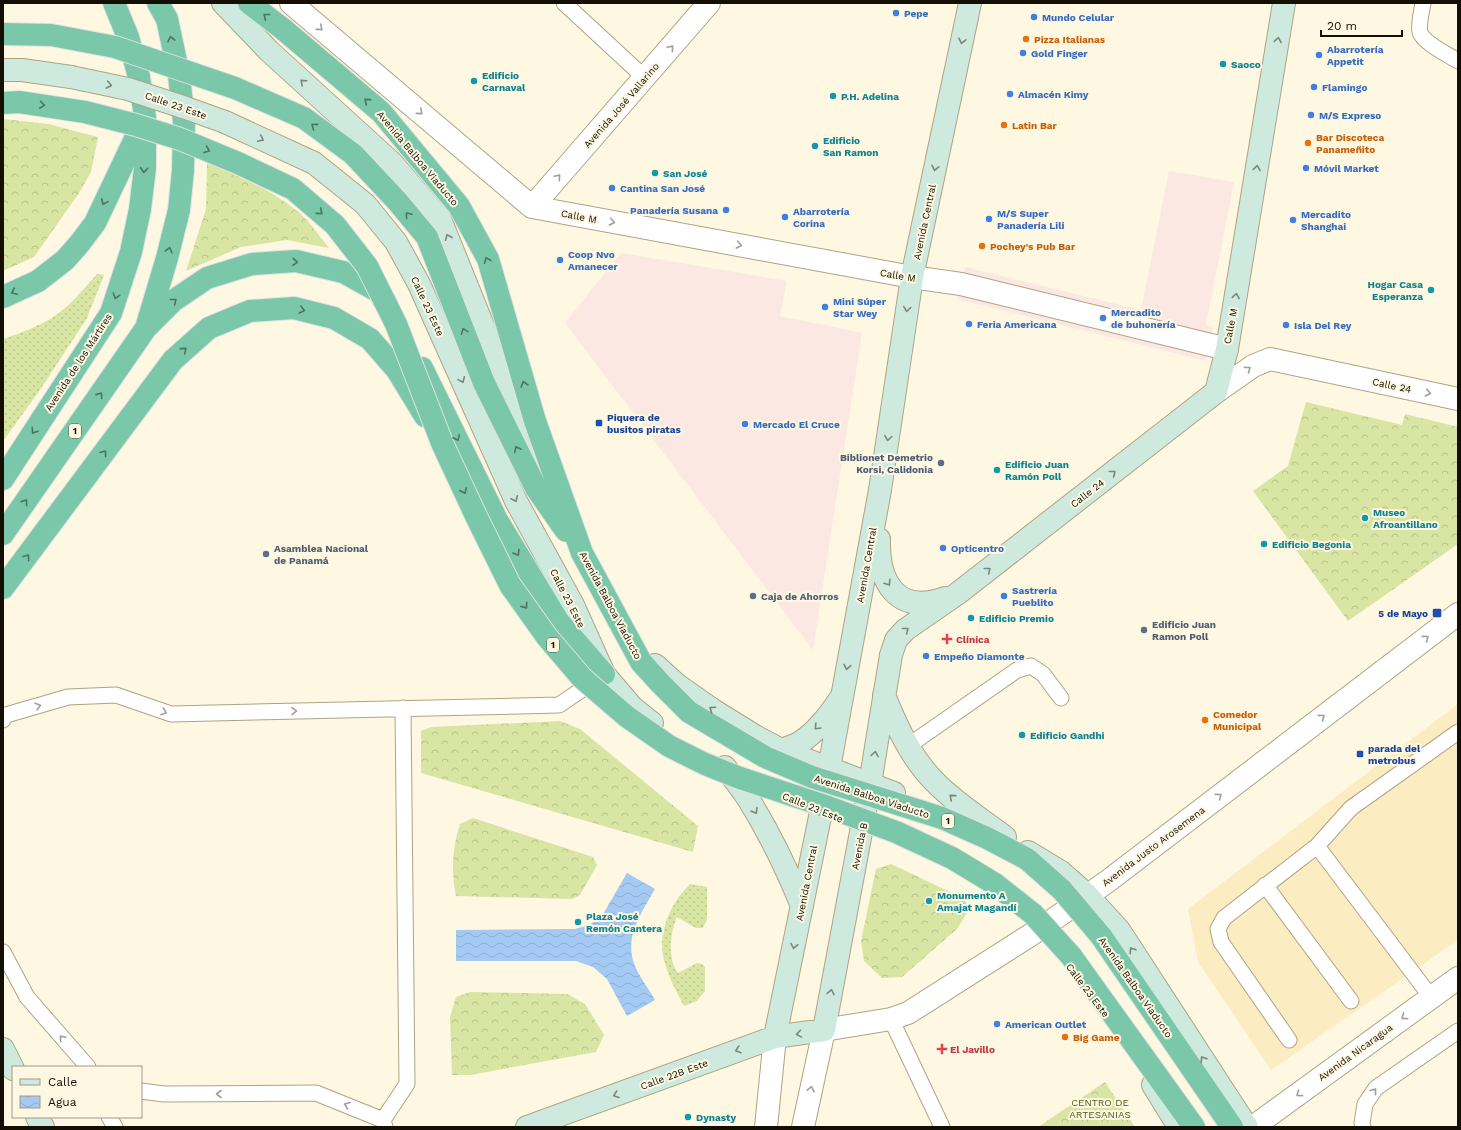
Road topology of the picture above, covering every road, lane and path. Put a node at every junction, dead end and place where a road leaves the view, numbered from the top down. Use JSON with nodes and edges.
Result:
{"nodes":[{"id":1,"x":114,"y":3,"type":"edge"},
{"id":2,"x":158,"y":3,"type":"edge"},
{"id":3,"x":223,"y":3,"type":"edge"},
{"id":4,"x":249,"y":3,"type":"edge"},
{"id":5,"x":291,"y":3,"type":"edge"},
{"id":6,"x":564,"y":3,"type":"edge"},
{"id":7,"x":709,"y":3,"type":"edge"},
{"id":8,"x":970,"y":3,"type":"edge"},
{"id":9,"x":1284,"y":3,"type":"edge"},
{"id":10,"x":1423,"y":3,"type":"edge"},
{"id":11,"x":3,"y":34,"type":"edge"},
{"id":12,"x":1458,"y":60,"type":"edge"},
{"id":13,"x":3,"y":70,"type":"edge"},
{"id":14,"x":645,"y":78,"type":"junction"},
{"id":15,"x":3,"y":103,"type":"edge"},
{"id":16,"x":145,"y":117,"type":"junction"},
{"id":17,"x":532,"y":207,"type":"junction"},
{"id":18,"x":912,"y":278,"type":"junction"},
{"id":19,"x":3,"y":297,"type":"edge"},
{"id":20,"x":146,"y":328,"type":"junction"},
{"id":21,"x":1227,"y":349,"type":"junction"},
{"id":22,"x":1216,"y":392,"type":"junction"},
{"id":23,"x":1458,"y":399,"type":"edge"},
{"id":24,"x":442,"y":443,"type":"junction"},
{"id":25,"x":3,"y":479,"type":"edge"},
{"id":26,"x":880,"y":490,"type":"junction"},
{"id":27,"x":3,"y":534,"type":"edge"},
{"id":28,"x":582,"y":553,"type":"junction"},
{"id":29,"x":3,"y":588,"type":"edge"},
{"id":30,"x":957,"y":594,"type":"junction"},
{"id":31,"x":1458,"y":614,"type":"edge"},
{"id":32,"x":604,"y":674,"type":"junction"},
{"id":33,"x":884,"y":694,"type":"junction"},
{"id":34,"x":842,"y":696,"type":"junction"},
{"id":35,"x":1061,"y":698,"type":"dead end"},
{"id":36,"x":403,"y":708,"type":"junction"},
{"id":37,"x":3,"y":720,"type":"edge"},
{"id":38,"x":1458,"y":732,"type":"edge"},
{"id":39,"x":908,"y":746,"type":"junction"},
{"id":40,"x":781,"y":750,"type":"junction"},
{"id":41,"x":725,"y":767,"type":"junction"},
{"id":42,"x":828,"y":769,"type":"junction"},
{"id":43,"x":870,"y":784,"type":"junction"},
{"id":44,"x":821,"y":812,"type":"junction"},
{"id":45,"x":862,"y":826,"type":"junction"},
{"id":46,"x":1005,"y":837,"type":"junction"},
{"id":47,"x":1317,"y":846,"type":"junction"},
{"id":48,"x":1265,"y":886,"type":"junction"},
{"id":49,"x":1087,"y":895,"type":"junction"},
{"id":50,"x":802,"y":906,"type":"junction"},
{"id":51,"x":1040,"y":929,"type":"junction"},
{"id":52,"x":3,"y":952,"type":"edge"},
{"id":53,"x":1458,"y":978,"type":"edge"},
{"id":54,"x":1431,"y":997,"type":"junction"},
{"id":55,"x":1351,"y":1001,"type":"dead end"},
{"id":56,"x":891,"y":1019,"type":"junction"},
{"id":57,"x":824,"y":1030,"type":"junction"},
{"id":58,"x":1458,"y":1031,"type":"edge"},
{"id":59,"x":775,"y":1038,"type":"junction"},
{"id":60,"x":1289,"y":1040,"type":"dead end"},
{"id":61,"x":3,"y":1049,"type":"edge"},
{"id":62,"x":87,"y":1066,"type":"edge"},
{"id":63,"x":12,"y":1067,"type":"edge"},
{"id":64,"x":142,"y":1091,"type":"edge"},
{"id":65,"x":38,"y":1118,"type":"edge"},
{"id":66,"x":110,"y":1118,"type":"edge"},
{"id":67,"x":384,"y":1123,"type":"edge"},
{"id":68,"x":551,"y":1123,"type":"edge"},
{"id":69,"x":43,"y":1127,"type":"edge"},
{"id":70,"x":115,"y":1127,"type":"edge"},
{"id":71,"x":527,"y":1127,"type":"edge"},
{"id":72,"x":766,"y":1127,"type":"edge"},
{"id":73,"x":803,"y":1127,"type":"edge"},
{"id":74,"x":942,"y":1127,"type":"edge"},
{"id":75,"x":1179,"y":1127,"type":"edge"},
{"id":76,"x":1194,"y":1127,"type":"edge"},
{"id":77,"x":1232,"y":1127,"type":"edge"},
{"id":78,"x":1247,"y":1127,"type":"edge"},
{"id":79,"x":1253,"y":1127,"type":"edge"},
{"id":80,"x":1363,"y":1127,"type":"edge"}],
"edges":[{"from":1,"to":16,"type":"highway","name":"Avenida de los Mártires"},
{"from":20,"to":2,"type":"highway","one_way":true},
{"from":40,"to":3,"type":"main road","number":"1","one_way":true},
{"from":28,"to":4,"type":"highway","name":"Avenida Balboa Viaducto","one_way":true,"bridge":true},
{"from":5,"to":17,"type":"street","name":"Calle M","one_way":true},
{"from":6,"to":14,"type":"lane"},
{"from":14,"to":7,"type":"street","name":"Avenida José Vallarino","one_way":true},
{"from":8,"to":18,"type":"main road","name":"Avenida Central","one_way":true},
{"from":21,"to":9,"type":"main road","name":"Calle M","one_way":true},
{"from":10,"to":12,"type":"lane"},
{"from":28,"to":11,"type":"highway","one_way":true,"bridge":true},
{"from":13,"to":32,"type":"main road","name":"Calle 23 Este","one_way":true,"bridge":true},
{"from":17,"to":14,"type":"street","name":"Avenida José Vallarino","one_way":true},
{"from":15,"to":24,"type":"highway","one_way":true,"bridge":true},
{"from":16,"to":19,"type":"highway","one_way":true},
{"from":16,"to":25,"type":"highway","name":"Avenida de los Mártires","one_way":true},
{"from":17,"to":18,"type":"street","name":"Calle M","one_way":true},
{"from":18,"to":21,"type":"street","name":"Calle M"},
{"from":18,"to":26,"type":"main road","name":"Avenida Central","one_way":true},
{"from":27,"to":20,"type":"highway","number":"1","one_way":true},
{"from":20,"to":32,"type":"highway","one_way":true},
{"from":21,"to":22,"type":"main road"},
{"from":22,"to":23,"type":"street","name":"Calle 24","one_way":true},
{"from":30,"to":22,"type":"main road","name":"Calle 24","one_way":true},
{"from":29,"to":24,"type":"highway","one_way":true,"bridge":true},
{"from":24,"to":76,"type":"highway","number":"1","one_way":true,"bridge":true},
{"from":26,"to":30,"type":"main road","one_way":true},
{"from":26,"to":34,"type":"main road","name":"Avenida Central","one_way":true},
{"from":28,"to":77,"type":"highway","name":"Avenida Balboa Viaducto","number":"1","bridge":true},
{"from":33,"to":30,"type":"main road","name":"Avenida B","one_way":true},
{"from":49,"to":31,"type":"street","name":"Avenida Justo Arosemena","one_way":true},
{"from":32,"to":36,"type":"lane"},
{"from":32,"to":41,"type":"main road","name":"Calle 23 Este"},
{"from":33,"to":39,"type":"main road"},
{"from":43,"to":33,"type":"main road","name":"Avenida B","one_way":true},
{"from":34,"to":40,"type":"main road","one_way":true},
{"from":34,"to":42,"type":"main road","name":"Avenida Central"},
{"from":35,"to":39,"type":"lane"},
{"from":37,"to":36,"type":"lane","one_way":true},
{"from":36,"to":67,"type":"lane"},
{"from":38,"to":47,"type":"lane"},
{"from":46,"to":39,"type":"main road","one_way":true},
{"from":40,"to":42,"type":"main road","number":"1"},
{"from":41,"to":44,"type":"main road","name":"Calle 23 Este"},
{"from":41,"to":50,"type":"main road","one_way":true},
{"from":42,"to":43,"type":"main road","number":"1"},
{"from":42,"to":44,"type":"main road","name":"Avenida Central"},
{"from":43,"to":45,"type":"main road","name":"Avenida B"},
{"from":43,"to":46,"type":"main road","number":"1"},
{"from":44,"to":45,"type":"main road","name":"Calle 23 Este"},
{"from":44,"to":50,"type":"main road","name":"Avenida Central"},
{"from":45,"to":51,"type":"main road","name":"Calle 23 Este"},
{"from":57,"to":45,"type":"main road","name":"Avenida B","one_way":true},
{"from":46,"to":49,"type":"main road","number":"1"},
{"from":47,"to":48,"type":"lane"},
{"from":47,"to":54,"type":"lane"},
{"from":48,"to":55,"type":"lane"},
{"from":48,"to":60,"type":"lane"},
{"from":49,"to":51,"type":"street","name":"Avenida Justo Arosemena"},
{"from":78,"to":49,"type":"main road","number":"1","one_way":true},
{"from":50,"to":59,"type":"main road","name":"Avenida Central","one_way":true},
{"from":51,"to":56,"type":"street","name":"Avenida Justo Arosemena"},
{"from":51,"to":75,"type":"main road","name":"Calle 23 Este"},
{"from":62,"to":52,"type":"lane","one_way":true},
{"from":53,"to":54,"type":"street","name":"Avenida Nicaragua"},
{"from":54,"to":79,"type":"street","name":"Avenida Nicaragua","one_way":true},
{"from":56,"to":57,"type":"street","name":"Avenida Justo Arosemena"},
{"from":56,"to":74,"type":"lane"},
{"from":57,"to":59,"type":"main road","name":"Calle 22B Este","one_way":true},
{"from":73,"to":57,"type":"street","name":"Avenida B","one_way":true},
{"from":80,"to":58,"type":"lane","one_way":true},
{"from":59,"to":68,"type":"main road","name":"Calle 22B Este","one_way":true},
{"from":59,"to":72,"type":"street","name":"Avenida Central"},
{"from":61,"to":63,"type":"main road"},
{"from":67,"to":64,"type":"lane","one_way":true},
{"from":65,"to":69,"type":"main road"},
{"from":66,"to":70,"type":"lane"},
{"from":68,"to":71,"type":"main road","name":"Calle 22B Este"}]}
